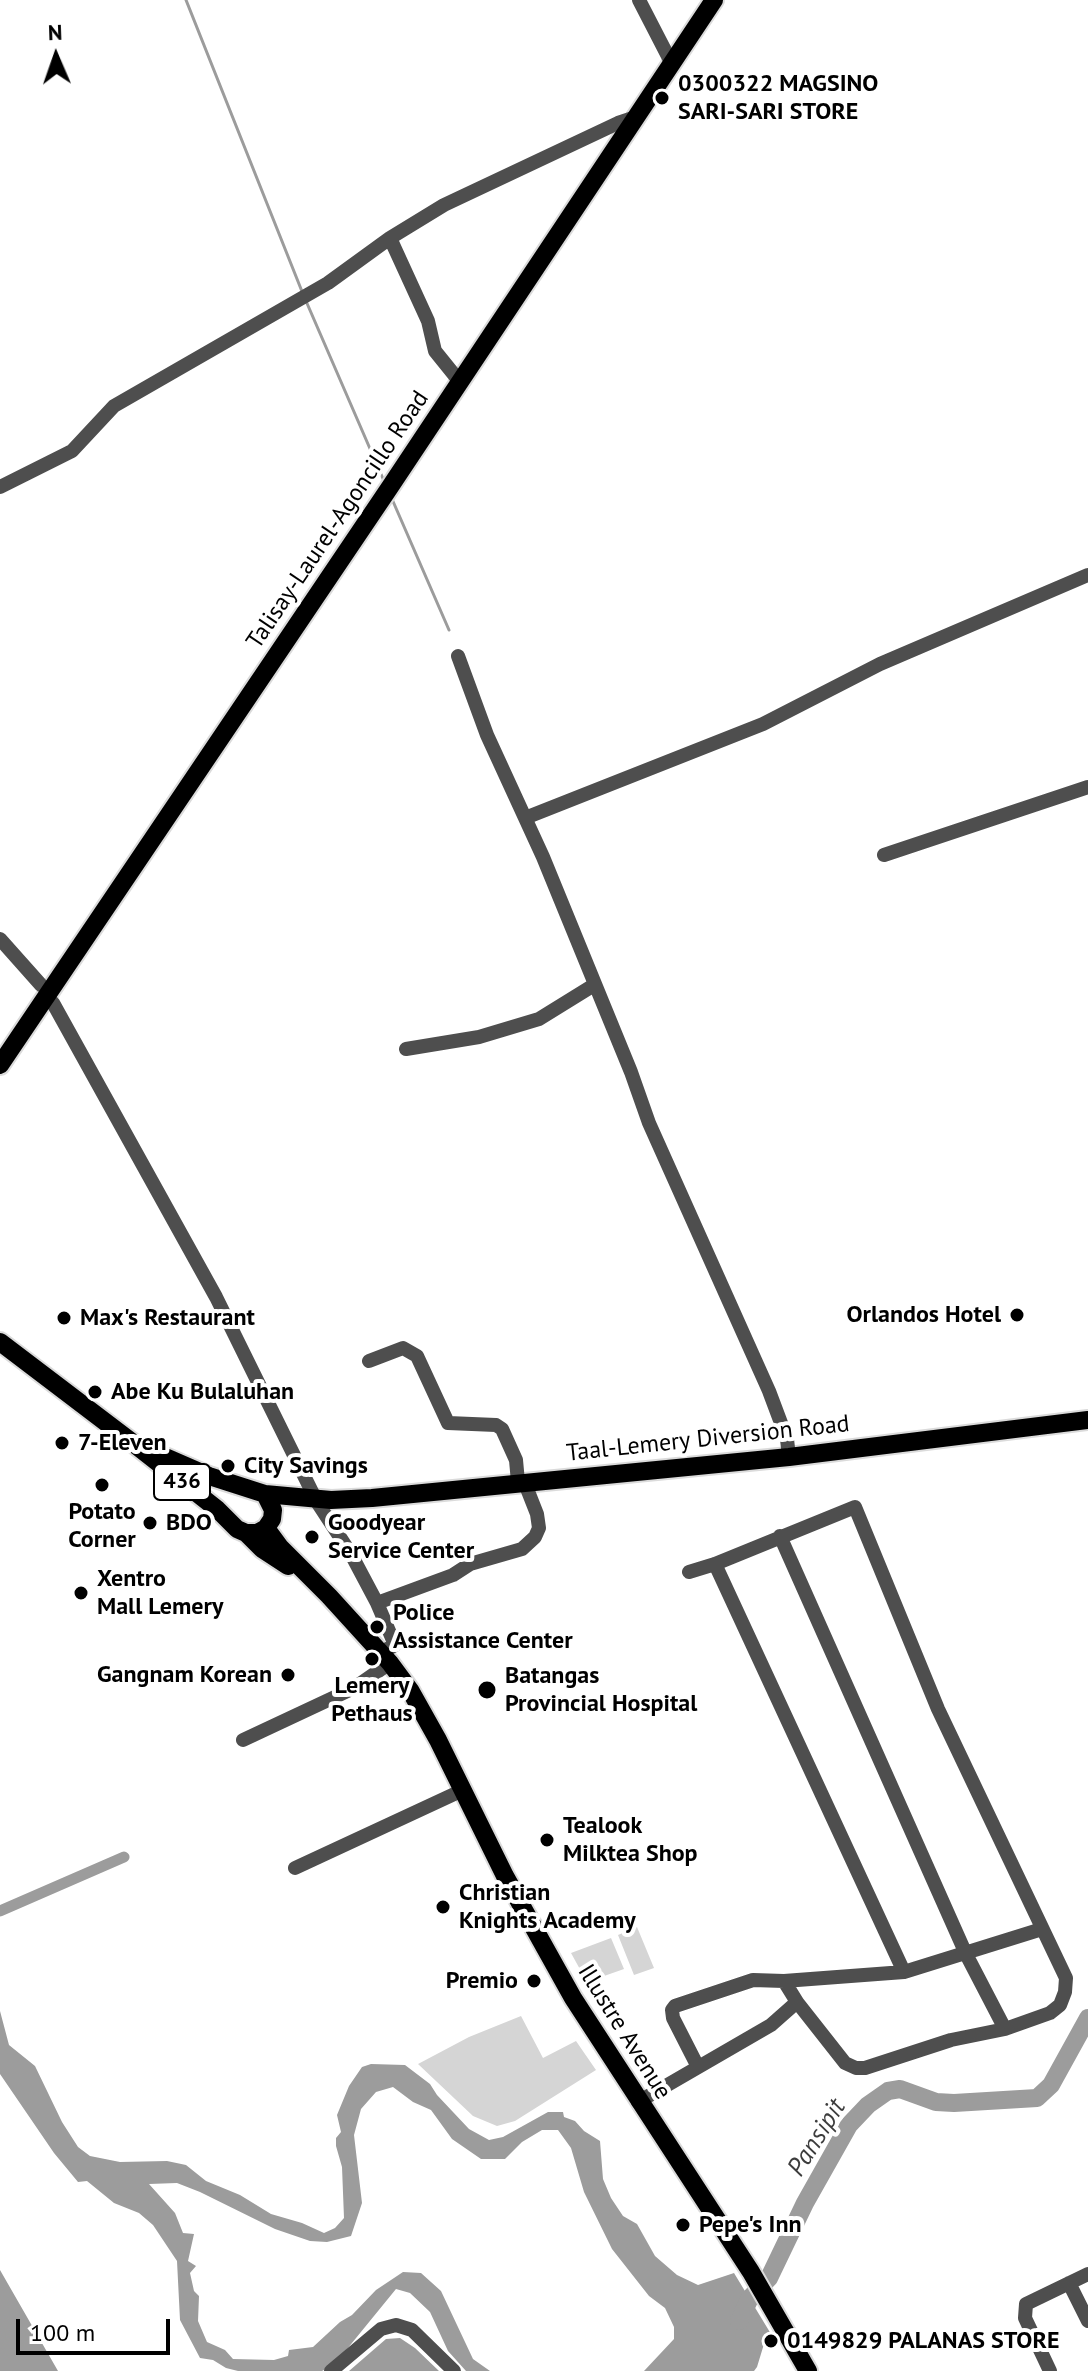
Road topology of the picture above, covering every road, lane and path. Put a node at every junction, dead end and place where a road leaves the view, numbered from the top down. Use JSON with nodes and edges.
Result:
{"nodes":[{"id":1,"x":639,"y":0,"type":"edge"},
{"id":2,"x":712,"y":1,"type":"edge"},
{"id":3,"x":672,"y":64,"type":"junction"},
{"id":4,"x":636,"y":117,"type":"junction"},
{"id":5,"x":390,"y":238,"type":"junction"},
{"id":6,"x":460,"y":382,"type":"junction"},
{"id":7,"x":0,"y":487,"type":"edge"},
{"id":8,"x":1088,"y":575,"type":"edge"},
{"id":9,"x":458,"y":656,"type":"dead end"},
{"id":10,"x":1088,"y":787,"type":"edge"},
{"id":11,"x":525,"y":818,"type":"junction"},
{"id":12,"x":884,"y":855,"type":"dead end"},
{"id":13,"x":0,"y":939,"type":"edge"},
{"id":14,"x":41,"y":985,"type":"dead end"},
{"id":15,"x":594,"y":985,"type":"junction"},
{"id":16,"x":53,"y":1003,"type":"dead end"},
{"id":17,"x":406,"y":1049,"type":"dead end"},
{"id":18,"x":0,"y":1065,"type":"edge"},
{"id":19,"x":0,"y":1342,"type":"edge"},
{"id":20,"x":369,"y":1361,"type":"dead end"},
{"id":21,"x":1088,"y":1420,"type":"edge"},
{"id":22,"x":133,"y":1443,"type":"junction"},
{"id":23,"x":789,"y":1457,"type":"junction"},
{"id":24,"x":521,"y":1482,"type":"junction"},
{"id":25,"x":321,"y":1500,"type":"junction"},
{"id":26,"x":263,"y":1506,"type":"junction"},
{"id":27,"x":230,"y":1521,"type":"junction"},
{"id":28,"x":246,"y":1533,"type":"junction"},
{"id":29,"x":780,"y":1536,"type":"junction"},
{"id":30,"x":715,"y":1564,"type":"junction"},
{"id":31,"x":689,"y":1572,"type":"dead end"},
{"id":32,"x":329,"y":1596,"type":"junction"},
{"id":33,"x":377,"y":1603,"type":"junction"},
{"id":34,"x":385,"y":1658,"type":"junction"},
{"id":35,"x":243,"y":1740,"type":"dead end"},
{"id":36,"x":463,"y":1790,"type":"junction"},
{"id":37,"x":295,"y":1868,"type":"dead end"},
{"id":38,"x":1042,"y":1929,"type":"junction"},
{"id":39,"x":966,"y":1954,"type":"junction"},
{"id":40,"x":904,"y":1972,"type":"junction"},
{"id":41,"x":784,"y":1981,"type":"junction"},
{"id":42,"x":797,"y":2002,"type":"junction"},
{"id":43,"x":1005,"y":2029,"type":"junction"},
{"id":44,"x":698,"y":2067,"type":"junction"},
{"id":45,"x":638,"y":2102,"type":"junction"},
{"id":46,"x":1088,"y":2274,"type":"edge"},
{"id":47,"x":1069,"y":2283,"type":"junction"},
{"id":48,"x":1088,"y":2321,"type":"edge"},
{"id":49,"x":331,"y":2371,"type":"edge"},
{"id":50,"x":454,"y":2371,"type":"edge"},
{"id":51,"x":808,"y":2371,"type":"edge"},
{"id":52,"x":1050,"y":2371,"type":"edge"}],
"edges":[{"from":1,"to":3,"type":"street"},
{"from":2,"to":3,"type":"main road","name":"Talisay-Laurel-Agoncillo Road"},
{"from":3,"to":4,"type":"main road","name":"Talisay-Laurel-Agoncillo Road"},
{"from":4,"to":5,"type":"street"},
{"from":4,"to":6,"type":"main road","name":"Talisay-Laurel-Agoncillo Road"},
{"from":5,"to":6,"type":"street"},
{"from":5,"to":7,"type":"street"},
{"from":6,"to":18,"type":"main road","name":"Talisay-Laurel-Agoncillo Road"},
{"from":8,"to":11,"type":"street"},
{"from":9,"to":11,"type":"street"},
{"from":10,"to":12,"type":"street"},
{"from":11,"to":15,"type":"street"},
{"from":13,"to":14,"type":"street"},
{"from":15,"to":17,"type":"street"},
{"from":15,"to":23,"type":"street"},
{"from":16,"to":25,"type":"street"},
{"from":19,"to":22,"type":"main road","number":"436"},
{"from":20,"to":24,"type":"street"},
{"from":21,"to":23,"type":"main road","name":"Taal-Lemery Diversion Road"},
{"from":22,"to":26,"type":"main road","number":"436"},
{"from":22,"to":27,"type":"main road","number":"436"},
{"from":23,"to":24,"type":"main road","name":"Taal-Lemery Diversion Road"},
{"from":24,"to":25,"type":"main road","name":"Taal-Lemery Diversion Road"},
{"from":24,"to":33,"type":"street"},
{"from":25,"to":26,"type":"main road","name":"Taal-Lemery Diversion Road"},
{"from":25,"to":33,"type":"street"},
{"from":26,"to":27,"type":"main road","number":"436"},
{"from":26,"to":28,"type":"main road","name":"Taal-Lemery Diversion Road"},
{"from":26,"to":32,"type":"main road","name":"Illustre Avenue","number":"436"},
{"from":27,"to":28,"type":"main road","number":"436"},
{"from":28,"to":32,"type":"main road","name":"Illustre Avenue","number":"436"},
{"from":29,"to":30,"type":"street"},
{"from":29,"to":38,"type":"street"},
{"from":29,"to":39,"type":"street"},
{"from":30,"to":31,"type":"street"},
{"from":30,"to":40,"type":"street"},
{"from":32,"to":34,"type":"main road","name":"Illustre Avenue","number":"436"},
{"from":33,"to":34,"type":"street"},
{"from":34,"to":35,"type":"street"},
{"from":34,"to":36,"type":"main road","name":"Illustre Avenue","number":"436"},
{"from":36,"to":37,"type":"street"},
{"from":36,"to":45,"type":"main road","name":"Illustre Avenue","number":"436"},
{"from":38,"to":39,"type":"street"},
{"from":38,"to":43,"type":"street"},
{"from":39,"to":40,"type":"street"},
{"from":39,"to":43,"type":"street"},
{"from":40,"to":41,"type":"street"},
{"from":41,"to":42,"type":"street"},
{"from":41,"to":44,"type":"street"},
{"from":42,"to":43,"type":"street"},
{"from":42,"to":44,"type":"street"},
{"from":44,"to":45,"type":"street"},
{"from":45,"to":51,"type":"main road","name":"Illustre Avenue","number":"436"},
{"from":46,"to":47,"type":"street"},
{"from":47,"to":48,"type":"street"},
{"from":47,"to":52,"type":"street"},
{"from":49,"to":50,"type":"street"}]}
